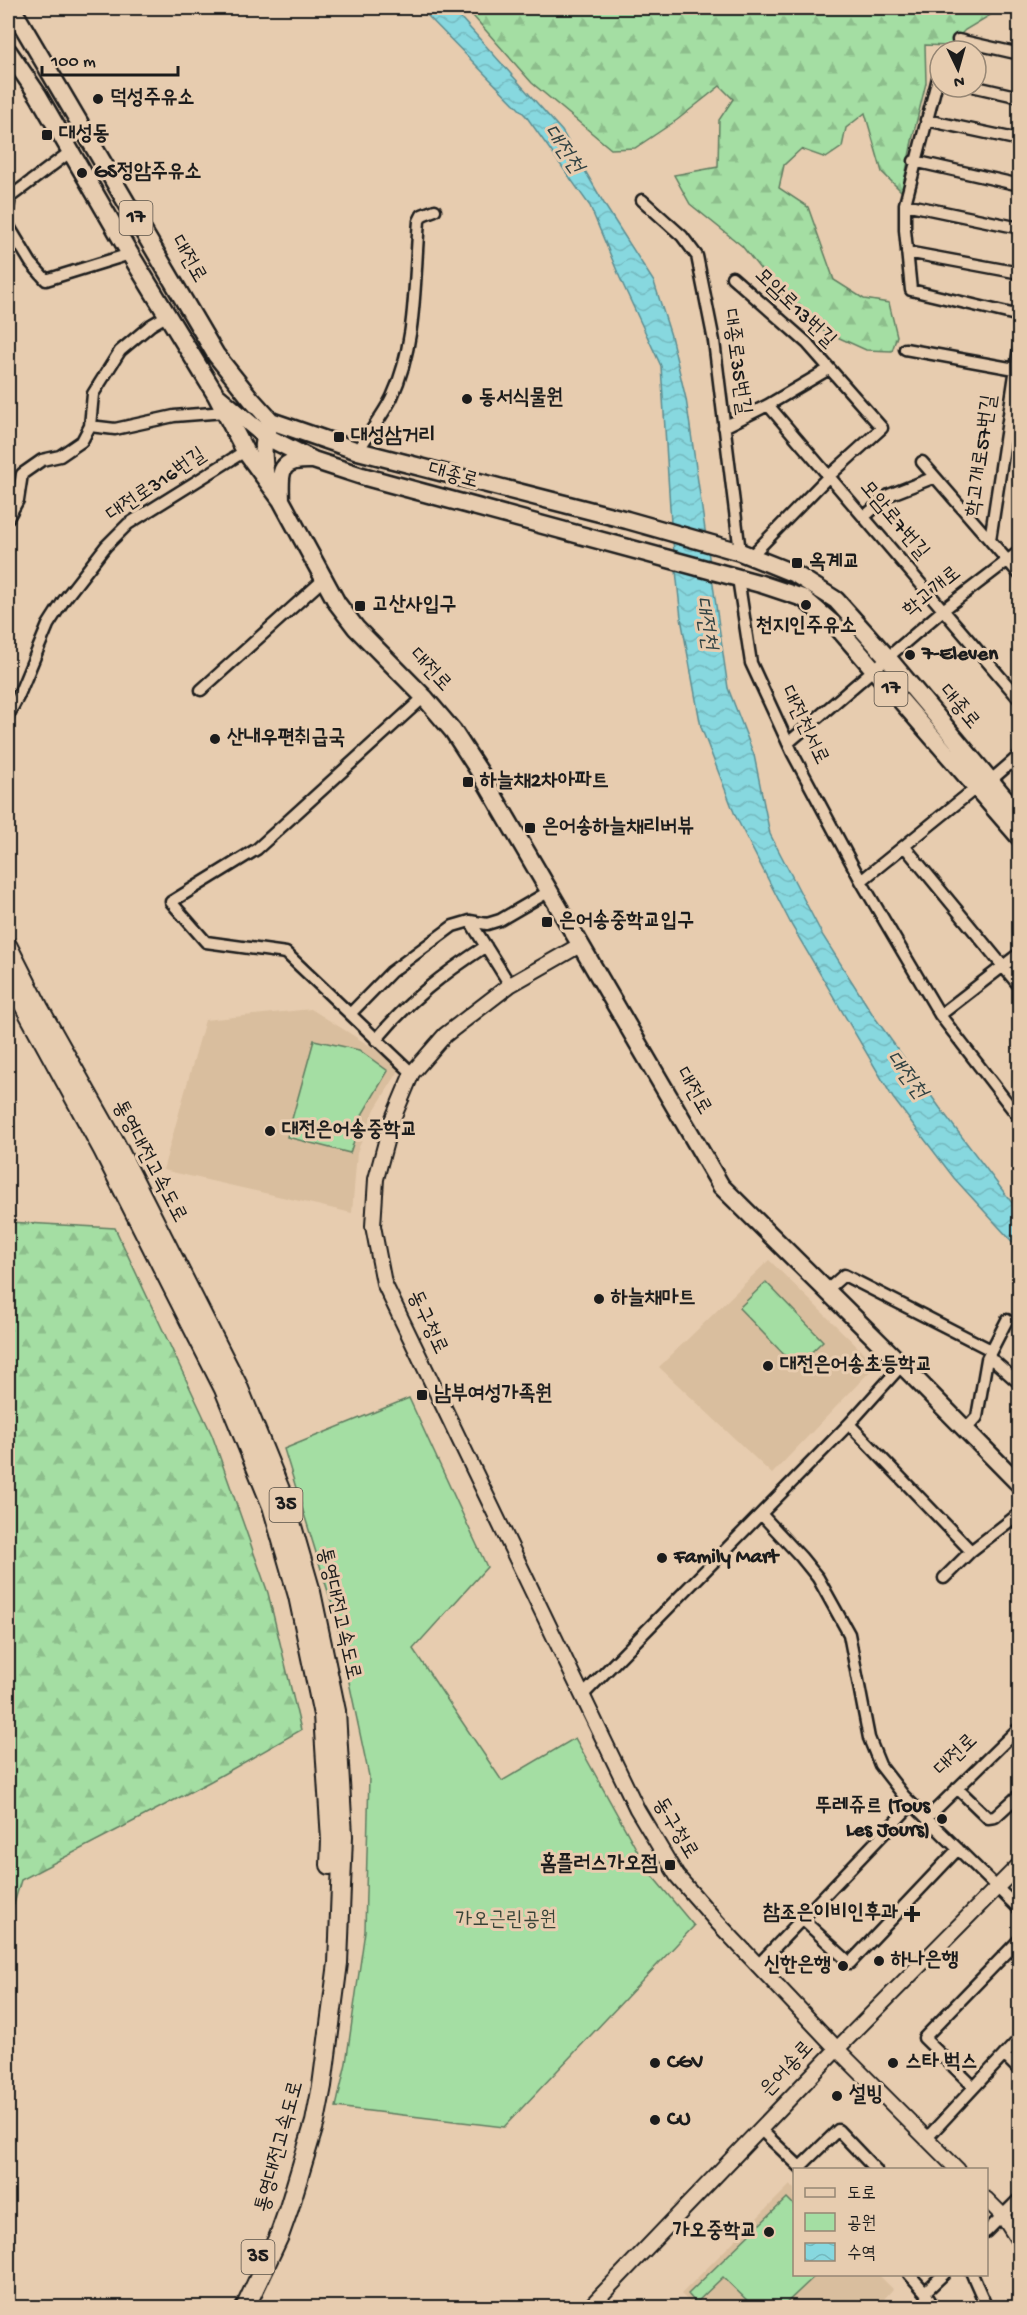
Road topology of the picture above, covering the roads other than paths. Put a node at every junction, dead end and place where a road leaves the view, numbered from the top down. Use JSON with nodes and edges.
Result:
{"nodes":[{"id":1,"x":12,"y":8,"type":"edge"},
{"id":2,"x":988,"y":47,"type":"edge"},
{"id":3,"x":8,"y":51,"type":"edge"},
{"id":4,"x":1020,"y":54,"type":"edge"},
{"id":5,"x":988,"y":90,"type":"edge"},
{"id":6,"x":1020,"y":97,"type":"edge"},
{"id":7,"x":932,"y":99,"type":"edge"},
{"id":8,"x":926,"y":120,"type":"junction"},
{"id":9,"x":1020,"y":140,"type":"edge"},
{"id":10,"x":70,"y":152,"type":"junction"},
{"id":11,"x":915,"y":161,"type":"junction"},
{"id":12,"x":1020,"y":185,"type":"edge"},
{"id":13,"x":642,"y":200,"type":"dead end"},
{"id":14,"x":905,"y":204,"type":"junction"},
{"id":15,"x":8,"y":210,"type":"edge"},
{"id":16,"x":435,"y":210,"type":"dead end"},
{"id":17,"x":8,"y":225,"type":"edge"},
{"id":18,"x":1020,"y":228,"type":"edge"},
{"id":19,"x":907,"y":252,"type":"junction"},
{"id":20,"x":130,"y":254,"type":"junction"},
{"id":21,"x":1020,"y":273,"type":"edge"},
{"id":22,"x":732,"y":277,"type":"dead end"},
{"id":23,"x":168,"y":315,"type":"junction"},
{"id":24,"x":1020,"y":316,"type":"edge"},
{"id":25,"x":1020,"y":341,"type":"edge"},
{"id":26,"x":905,"y":349,"type":"dead end"},
{"id":27,"x":1017,"y":363,"type":"edge"},
{"id":28,"x":829,"y":369,"type":"junction"},
{"id":29,"x":216,"y":395,"type":"junction"},
{"id":30,"x":768,"y":405,"type":"junction"},
{"id":31,"x":225,"y":412,"type":"junction"},
{"id":32,"x":90,"y":426,"type":"junction"},
{"id":33,"x":724,"y":428,"type":"junction"},
{"id":34,"x":268,"y":429,"type":"junction"},
{"id":35,"x":245,"y":451,"type":"junction"},
{"id":36,"x":358,"y":451,"type":"junction"},
{"id":37,"x":313,"y":460,"type":"junction"},
{"id":38,"x":922,"y":462,"type":"dead end"},
{"id":39,"x":829,"y":476,"type":"junction"},
{"id":40,"x":935,"y":477,"type":"junction"},
{"id":41,"x":266,"y":480,"type":"junction"},
{"id":42,"x":281,"y":500,"type":"junction"},
{"id":43,"x":864,"y":517,"type":"junction"},
{"id":44,"x":8,"y":518,"type":"edge"},
{"id":45,"x":990,"y":540,"type":"junction"},
{"id":46,"x":1020,"y":551,"type":"edge"},
{"id":47,"x":746,"y":554,"type":"junction"},
{"id":48,"x":1006,"y":559,"type":"junction"},
{"id":49,"x":1020,"y":575,"type":"edge"},
{"id":50,"x":737,"y":578,"type":"junction"},
{"id":51,"x":323,"y":580,"type":"junction"},
{"id":52,"x":943,"y":610,"type":"junction"},
{"id":53,"x":887,"y":657,"type":"junction"},
{"id":54,"x":874,"y":669,"type":"junction"},
{"id":55,"x":201,"y":690,"type":"dead end"},
{"id":56,"x":424,"y":697,"type":"junction"},
{"id":57,"x":1020,"y":700,"type":"edge"},
{"id":58,"x":8,"y":716,"type":"edge"},
{"id":59,"x":788,"y":742,"type":"junction"},
{"id":60,"x":1020,"y":755,"type":"edge"},
{"id":61,"x":983,"y":784,"type":"junction"},
{"id":62,"x":1020,"y":816,"type":"edge"},
{"id":63,"x":1020,"y":838,"type":"edge"},
{"id":64,"x":905,"y":847,"type":"junction"},
{"id":65,"x":861,"y":881,"type":"junction"},
{"id":66,"x":549,"y":892,"type":"junction"},
{"id":67,"x":470,"y":921,"type":"junction"},
{"id":68,"x":580,"y":945,"type":"junction"},
{"id":69,"x":486,"y":946,"type":"junction"},
{"id":70,"x":8,"y":947,"type":"edge"},
{"id":71,"x":1020,"y":953,"type":"edge"},
{"id":72,"x":1002,"y":967,"type":"junction"},
{"id":73,"x":8,"y":976,"type":"edge"},
{"id":74,"x":510,"y":985,"type":"junction"},
{"id":75,"x":1020,"y":987,"type":"edge"},
{"id":76,"x":350,"y":1014,"type":"junction"},
{"id":77,"x":940,"y":1015,"type":"junction"},
{"id":78,"x":376,"y":1040,"type":"junction"},
{"id":79,"x":412,"y":1073,"type":"junction"},
{"id":80,"x":1020,"y":1119,"type":"edge"},
{"id":81,"x":827,"y":1290,"type":"junction"},
{"id":82,"x":1007,"y":1320,"type":"dead end"},
{"id":83,"x":989,"y":1354,"type":"junction"},
{"id":84,"x":902,"y":1365,"type":"junction"},
{"id":85,"x":1020,"y":1384,"type":"edge"},
{"id":86,"x":849,"y":1424,"type":"junction"},
{"id":87,"x":966,"y":1429,"type":"junction"},
{"id":88,"x":1020,"y":1485,"type":"edge"},
{"id":89,"x":1020,"y":1513,"type":"edge"},
{"id":90,"x":761,"y":1514,"type":"junction"},
{"id":91,"x":971,"y":1551,"type":"junction"},
{"id":92,"x":944,"y":1578,"type":"dead end"},
{"id":93,"x":583,"y":1695,"type":"junction"},
{"id":94,"x":1020,"y":1727,"type":"edge"},
{"id":95,"x":957,"y":1788,"type":"junction"},
{"id":96,"x":1020,"y":1794,"type":"edge"},
{"id":97,"x":912,"y":1804,"type":"junction"},
{"id":98,"x":927,"y":1818,"type":"junction"},
{"id":99,"x":958,"y":1849,"type":"junction"},
{"id":100,"x":1020,"y":1864,"type":"edge"},
{"id":101,"x":997,"y":1887,"type":"junction"},
{"id":102,"x":1020,"y":1910,"type":"edge"},
{"id":103,"x":802,"y":1919,"type":"junction"},
{"id":104,"x":1020,"y":1939,"type":"edge"},
{"id":105,"x":757,"y":1966,"type":"junction"},
{"id":106,"x":1020,"y":2038,"type":"edge"},
{"id":107,"x":837,"y":2049,"type":"junction"},
{"id":108,"x":1004,"y":2055,"type":"junction"},
{"id":109,"x":1020,"y":2071,"type":"edge"},
{"id":110,"x":973,"y":2086,"type":"junction"},
{"id":111,"x":309,"y":2121,"type":"junction"},
{"id":112,"x":761,"y":2130,"type":"junction"},
{"id":113,"x":926,"y":2139,"type":"junction"},
{"id":114,"x":802,"y":2168,"type":"edge"},
{"id":115,"x":875,"y":2168,"type":"edge"},
{"id":116,"x":957,"y":2168,"type":"edge"},
{"id":117,"x":1020,"y":2198,"type":"edge"},
{"id":118,"x":988,"y":2200,"type":"edge"},
{"id":119,"x":284,"y":2206,"type":"junction"},
{"id":120,"x":1002,"y":2215,"type":"junction"},
{"id":121,"x":988,"y":2231,"type":"edge"},
{"id":122,"x":1020,"y":2243,"type":"edge"},
{"id":123,"x":911,"y":2276,"type":"edge"},
{"id":124,"x":942,"y":2276,"type":"edge"},
{"id":125,"x":973,"y":2276,"type":"edge"},
{"id":126,"x":925,"y":2292,"type":"junction"},
{"id":127,"x":234,"y":2307,"type":"edge"},
{"id":128,"x":245,"y":2307,"type":"edge"},
{"id":129,"x":589,"y":2307,"type":"edge"},
{"id":130,"x":934,"y":2307,"type":"edge"},
{"id":131,"x":987,"y":2307,"type":"edge"}],
"edges":[{"from":1,"to":34,"type":"main road","name":"대전로","number":"17"},
{"from":2,"to":4,"type":"street"},
{"from":3,"to":10,"type":"main road","number":"17"},
{"from":5,"to":6,"type":"street"},
{"from":7,"to":8,"type":"street"},
{"from":8,"to":9,"type":"street"},
{"from":8,"to":11,"type":"street"},
{"from":10,"to":15,"type":"street"},
{"from":10,"to":20,"type":"main road","number":"17"},
{"from":11,"to":12,"type":"street"},
{"from":11,"to":14,"type":"street"},
{"from":13,"to":33,"type":"street","name":"대종로35번길"},
{"from":14,"to":18,"type":"street"},
{"from":14,"to":19,"type":"street"},
{"from":16,"to":36,"type":"street"},
{"from":17,"to":20,"type":"street"},
{"from":19,"to":21,"type":"street"},
{"from":19,"to":24,"type":"street"},
{"from":20,"to":23,"type":"main road","number":"17"},
{"from":22,"to":28,"type":"street","name":"모암로13번길"},
{"from":23,"to":29,"type":"main road","number":"17"},
{"from":23,"to":32,"type":"street"},
{"from":25,"to":27,"type":"street","name":"학고개로57번길"},
{"from":26,"to":27,"type":"street"},
{"from":27,"to":45,"type":"street","name":"학고개로57번길"},
{"from":28,"to":30,"type":"street","name":"모암로13번길"},
{"from":28,"to":39,"type":"street","name":"모암로13번길"},
{"from":29,"to":31,"type":"main road","name":"대전로"},
{"from":29,"to":34,"type":"main road","number":"17"},
{"from":30,"to":33,"type":"street"},
{"from":30,"to":39,"type":"street","name":"모암로7번길"},
{"from":31,"to":32,"type":"street"},
{"from":31,"to":35,"type":"main road","name":"대전로"},
{"from":32,"to":44,"type":"street"},
{"from":33,"to":47,"type":"street","name":"대종로35번길"},
{"from":34,"to":36,"type":"main road","name":"대종로","number":"17"},
{"from":34,"to":37,"type":"main road","name":"대종로","number":"17"},
{"from":34,"to":41,"type":"main road"},
{"from":35,"to":41,"type":"main road","name":"대전로"},
{"from":35,"to":58,"type":"street","name":"대전로316번길"},
{"from":36,"to":47,"type":"main road","name":"대종로","number":"17"},
{"from":37,"to":42,"type":"main road"},
{"from":37,"to":50,"type":"main road","name":"대종로","number":"17"},
{"from":38,"to":40,"type":"street"},
{"from":39,"to":43,"type":"street","name":"모암로7번길"},
{"from":39,"to":47,"type":"street"},
{"from":40,"to":43,"type":"street"},
{"from":40,"to":45,"type":"street"},
{"from":41,"to":42,"type":"main road","name":"대전로"},
{"from":42,"to":51,"type":"main road","name":"대전로"},
{"from":43,"to":52,"type":"street","name":"모암로7번길"},
{"from":45,"to":48,"type":"street"},
{"from":46,"to":48,"type":"street","name":"학고개로"},
{"from":47,"to":53,"type":"main road","name":"대종로","number":"17"},
{"from":48,"to":49,"type":"street"},
{"from":48,"to":52,"type":"street","name":"학고개로"},
{"from":50,"to":54,"type":"main road","name":"대종로","number":"17"},
{"from":50,"to":59,"type":"street","name":"대전천서로"},
{"from":51,"to":55,"type":"street"},
{"from":51,"to":56,"type":"main road","name":"대전로"},
{"from":52,"to":53,"type":"street","name":"학고개로"},
{"from":52,"to":57,"type":"street","name":"모암로7번길"},
{"from":53,"to":54,"type":"street","name":"학고개로"},
{"from":53,"to":61,"type":"main road","name":"대종로","number":"17"},
{"from":54,"to":59,"type":"street"},
{"from":54,"to":61,"type":"main road","name":"대종로","number":"17"},
{"from":56,"to":66,"type":"main road","name":"대전로"},
{"from":56,"to":76,"type":"street"},
{"from":59,"to":65,"type":"street","name":"대전천서로"},
{"from":60,"to":61,"type":"street"},
{"from":61,"to":62,"type":"main road","name":"대종로","number":"17"},
{"from":61,"to":63,"type":"main road","name":"대종로","number":"17"},
{"from":61,"to":64,"type":"street"},
{"from":64,"to":65,"type":"street"},
{"from":64,"to":72,"type":"street"},
{"from":65,"to":77,"type":"street","name":"대전천서로"},
{"from":66,"to":67,"type":"street"},
{"from":66,"to":68,"type":"main road","name":"대전로"},
{"from":67,"to":69,"type":"street"},
{"from":67,"to":76,"type":"street"},
{"from":68,"to":74,"type":"main road","name":"동구청로"},
{"from":68,"to":81,"type":"main road","name":"대전로"},
{"from":69,"to":74,"type":"street"},
{"from":69,"to":78,"type":"street"},
{"from":70,"to":111,"type":"highway","name":"통영대전고속도로","number":"35"},
{"from":71,"to":72,"type":"street"},
{"from":72,"to":75,"type":"street"},
{"from":72,"to":77,"type":"street"},
{"from":73,"to":111,"type":"highway","name":"통영대전고속도로","number":"35"},
{"from":74,"to":79,"type":"main road","name":"동구청로"},
{"from":76,"to":78,"type":"street"},
{"from":77,"to":80,"type":"street","name":"대전천서로"},
{"from":78,"to":79,"type":"street"},
{"from":79,"to":93,"type":"main road","name":"동구청로"},
{"from":81,"to":83,"type":"street"},
{"from":81,"to":84,"type":"main road","name":"대전로"},
{"from":82,"to":83,"type":"street"},
{"from":83,"to":85,"type":"street"},
{"from":83,"to":87,"type":"street"},
{"from":84,"to":86,"type":"street"},
{"from":84,"to":87,"type":"main road","name":"대전로"},
{"from":86,"to":90,"type":"street"},
{"from":86,"to":91,"type":"street"},
{"from":87,"to":88,"type":"main road","name":"대전로"},
{"from":89,"to":91,"type":"street"},
{"from":90,"to":93,"type":"street"},
{"from":90,"to":97,"type":"street"},
{"from":91,"to":92,"type":"street"},
{"from":93,"to":105,"type":"main road","name":"동구청로"},
{"from":94,"to":95,"type":"street","name":"대전로"},
{"from":95,"to":96,"type":"street"},
{"from":95,"to":98,"type":"street","name":"대전로"},
{"from":97,"to":98,"type":"street"},
{"from":97,"to":103,"type":"street"},
{"from":98,"to":99,"type":"street"},
{"from":99,"to":101,"type":"street"},
{"from":99,"to":103,"type":"street"},
{"from":100,"to":101,"type":"main road","name":"은어송로"},
{"from":101,"to":102,"type":"street"},
{"from":101,"to":107,"type":"main road","name":"은어송로"},
{"from":103,"to":105,"type":"street"},
{"from":104,"to":110,"type":"street"},
{"from":105,"to":107,"type":"main road","name":"동구청로"},
{"from":106,"to":108,"type":"street"},
{"from":107,"to":112,"type":"main road","name":"은어송로"},
{"from":107,"to":113,"type":"main road","name":"동구청로"},
{"from":108,"to":109,"type":"street"},
{"from":108,"to":110,"type":"street"},
{"from":110,"to":113,"type":"street"},
{"from":111,"to":119,"type":"highway","name":"통영대전고속도로","number":"35"},
{"from":112,"to":114,"type":"street"},
{"from":112,"to":129,"type":"main road","name":"은어송로"},
{"from":113,"to":116,"type":"main road","name":"동구청로"},
{"from":114,"to":115,"type":"street"},
{"from":117,"to":120,"type":"street"},
{"from":118,"to":120,"type":"main road"},
{"from":119,"to":127,"type":"highway","name":"통영대전고속도로","number":"35"},
{"from":119,"to":128,"type":"highway","name":"통영대전고속도로","number":"35"},
{"from":120,"to":121,"type":"street"},
{"from":120,"to":122,"type":"main road"},
{"from":123,"to":126,"type":"street"},
{"from":124,"to":126,"type":"street"},
{"from":125,"to":131,"type":"street"},
{"from":126,"to":130,"type":"street"}]}
